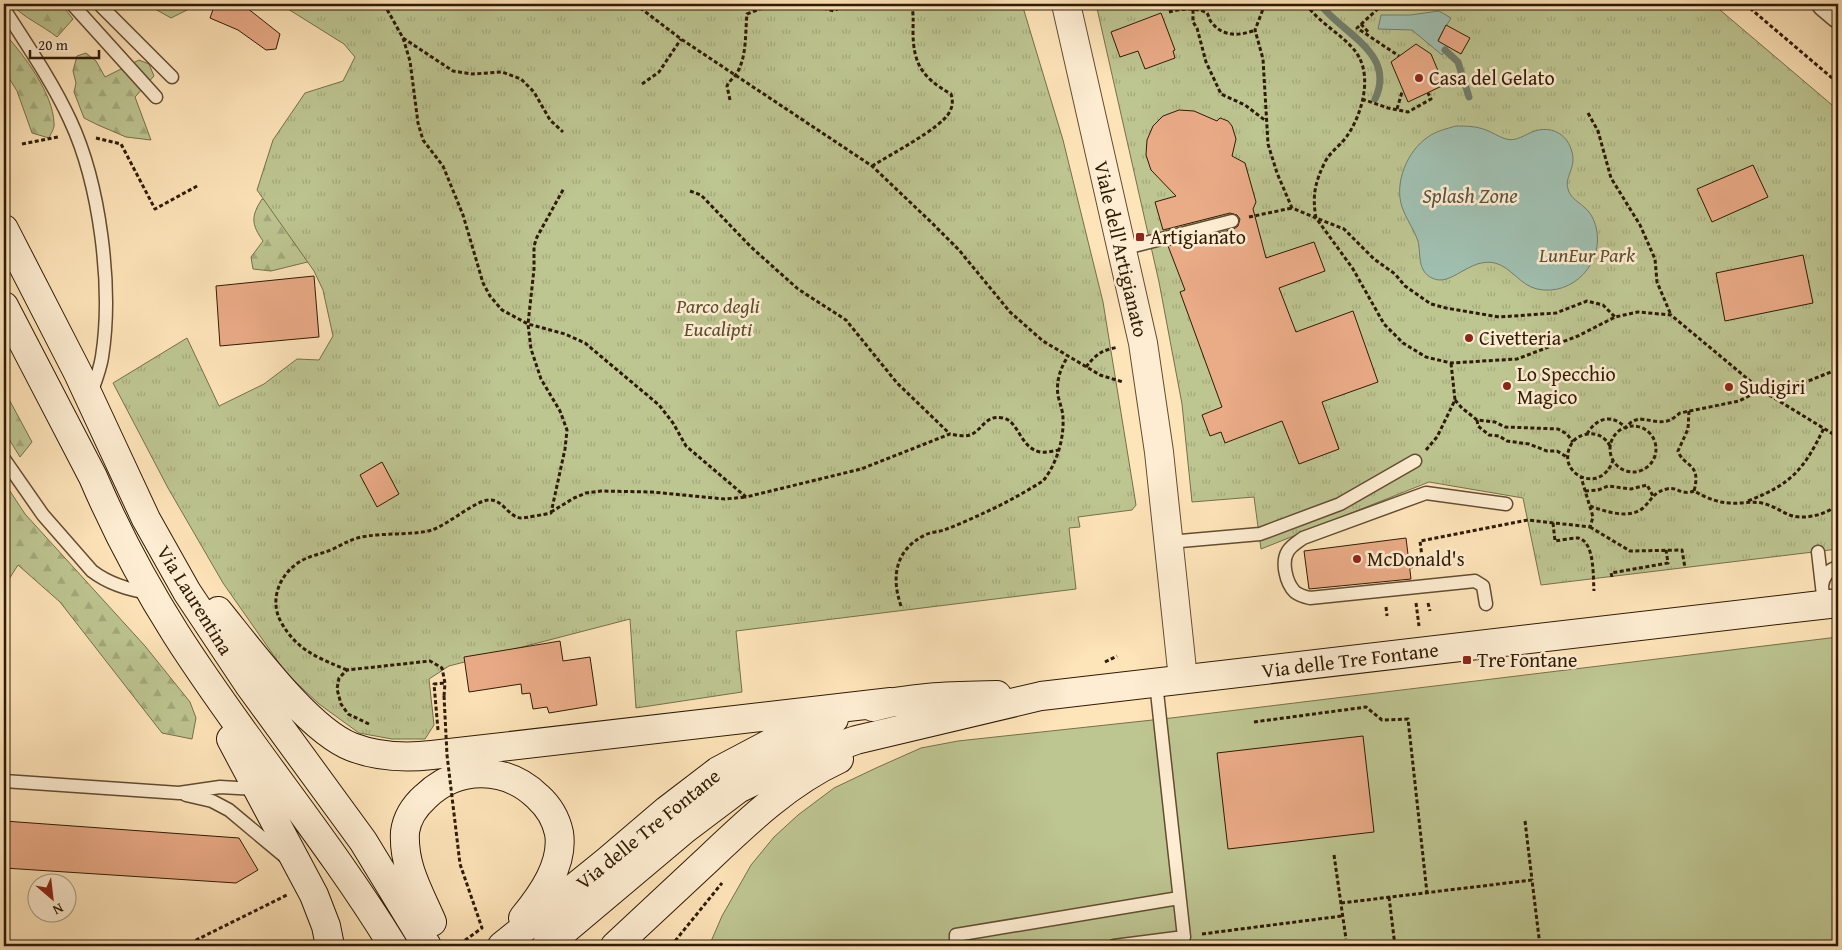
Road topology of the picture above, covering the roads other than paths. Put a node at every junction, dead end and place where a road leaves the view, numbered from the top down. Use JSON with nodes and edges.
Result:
{"nodes":[{"id":1,"x":72,"y":4,"type":"edge"},
{"id":2,"x":99,"y":4,"type":"edge"},
{"id":3,"x":1066,"y":4,"type":"edge"},
{"id":4,"x":1825,"y":4,"type":"edge"},
{"id":5,"x":4,"y":9,"type":"edge"},
{"id":6,"x":1838,"y":15,"type":"edge"},
{"id":7,"x":172,"y":77,"type":"dead end"},
{"id":8,"x":156,"y":97,"type":"dead end"},
{"id":9,"x":1232,"y":221,"type":"road end"},
{"id":10,"x":4,"y":229,"type":"edge"},
{"id":11,"x":1122,"y":249,"type":"junction"},
{"id":12,"x":4,"y":306,"type":"edge"},
{"id":13,"x":90,"y":396,"type":"junction"},
{"id":14,"x":4,"y":459,"type":"edge"},
{"id":15,"x":1415,"y":461,"type":"road end"},
{"id":16,"x":1506,"y":504,"type":"dead end"},
{"id":17,"x":1169,"y":542,"type":"junction"},
{"id":18,"x":1818,"y":552,"type":"dead end"},
{"id":19,"x":168,"y":559,"type":"junction"},
{"id":20,"x":1838,"y":567,"type":"edge"},
{"id":21,"x":152,"y":594,"type":"junction"},
{"id":22,"x":1828,"y":598,"type":"edge"},
{"id":23,"x":1486,"y":604,"type":"dead end"},
{"id":24,"x":176,"y":634,"type":"junction"},
{"id":25,"x":1184,"y":679,"type":"junction"},
{"id":26,"x":1156,"y":683,"type":"junction"},
{"id":27,"x":1040,"y":696,"type":"junction"},
{"id":28,"x":891,"y":702,"type":"junction"},
{"id":29,"x":910,"y":728,"type":"junction"},
{"id":30,"x":4,"y":781,"type":"edge"},
{"id":31,"x":258,"y":789,"type":"junction"},
{"id":32,"x":179,"y":793,"type":"junction"},
{"id":33,"x":296,"y":883,"type":"junction"},
{"id":34,"x":1179,"y":898,"type":"junction"},
{"id":35,"x":330,"y":946,"type":"edge"},
{"id":36,"x":393,"y":946,"type":"edge"},
{"id":37,"x":428,"y":946,"type":"edge"},
{"id":38,"x":442,"y":946,"type":"edge"},
{"id":39,"x":501,"y":946,"type":"edge"},
{"id":40,"x":546,"y":946,"type":"edge"},
{"id":41,"x":614,"y":946,"type":"edge"},
{"id":42,"x":956,"y":946,"type":"edge"},
{"id":43,"x":1114,"y":946,"type":"edge"}],
"edges":[{"from":1,"to":8,"type":"lane"},
{"from":2,"to":7,"type":"lane"},
{"from":3,"to":11,"type":"main road","name":"Viale dell'Artigianato"},
{"from":4,"to":6,"type":"street"},
{"from":5,"to":13,"type":"lane"},
{"from":9,"to":11,"type":"lane"},
{"from":10,"to":13,"type":"main road","name":"Via Laurentina"},
{"from":11,"to":17,"type":"main road","name":"Viale dell'Artigianato"},
{"from":12,"to":21,"type":"main road","name":"Via Laurentina"},
{"from":13,"to":19,"type":"main road","name":"Via Laurentina"},
{"from":14,"to":21,"type":"lane"},
{"from":15,"to":17,"type":"lane"},
{"from":16,"to":23,"type":"lane"},
{"from":17,"to":25,"type":"main road","name":"Viale dell'Artigianato"},
{"from":18,"to":22,"type":"lane"},
{"from":19,"to":28,"type":"main road"},
{"from":19,"to":37,"type":"main road","name":"Via Laurentina"},
{"from":20,"to":22,"type":"lane"},
{"from":21,"to":24,"type":"main road","name":"Via Laurentina"},
{"from":22,"to":25,"type":"main road","name":"Via delle Tre Fontane"},
{"from":24,"to":31,"type":"main road"},
{"from":24,"to":36,"type":"main road","name":"Via Laurentina"},
{"from":25,"to":26,"type":"main road","name":"Via delle Tre Fontane"},
{"from":26,"to":27,"type":"main road","name":"Via delle Tre Fontane"},
{"from":26,"to":34,"type":"lane"},
{"from":27,"to":28,"type":"main road","name":"Via delle Tre Fontane"},
{"from":27,"to":29,"type":"main road","name":"Via delle Tre Fontane"},
{"from":28,"to":39,"type":"main road","name":"Via delle Tre Fontane"},
{"from":29,"to":40,"type":"main road","name":"Via delle Tre Fontane"},
{"from":29,"to":41,"type":"main road"},
{"from":30,"to":32,"type":"lane"},
{"from":31,"to":32,"type":"lane"},
{"from":31,"to":33,"type":"main road"},
{"from":32,"to":33,"type":"lane"},
{"from":33,"to":35,"type":"main road"},
{"from":34,"to":42,"type":"lane"},
{"from":34,"to":43,"type":"lane"},
{"from":38,"to":39,"type":"main road"}]}
